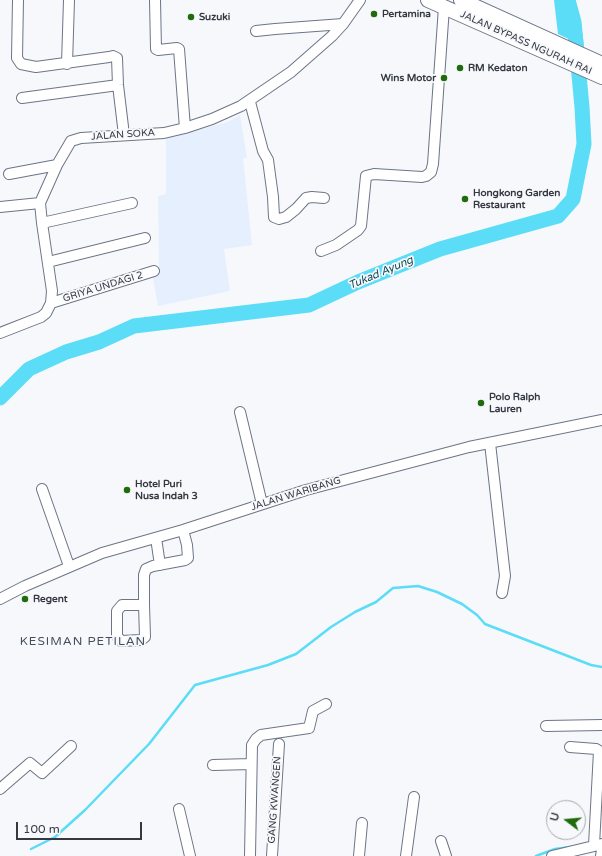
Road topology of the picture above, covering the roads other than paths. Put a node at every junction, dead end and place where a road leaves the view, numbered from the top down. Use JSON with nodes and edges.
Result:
{"nodes":[{"id":1,"x":18,"y":0,"type":"edge"},
{"id":2,"x":69,"y":0,"type":"edge"},
{"id":3,"x":155,"y":0,"type":"edge"},
{"id":4,"x":360,"y":0,"type":"edge"},
{"id":5,"x":428,"y":0,"type":"edge"},
{"id":6,"x":461,"y":0,"type":"edge"},
{"id":7,"x":444,"y":7,"type":"junction"},
{"id":8,"x":343,"y":24,"type":"junction"},
{"id":9,"x":256,"y":31,"type":"dead end"},
{"id":10,"x":557,"y":50,"type":"junction"},
{"id":11,"x":67,"y":64,"type":"junction"},
{"id":12,"x":602,"y":64,"type":"edge"},
{"id":13,"x":602,"y":77,"type":"edge"},
{"id":14,"x":118,"y":85,"type":"junction"},
{"id":15,"x":22,"y":98,"type":"dead end"},
{"id":16,"x":250,"y":102,"type":"junction"},
{"id":17,"x":185,"y":128,"type":"junction"},
{"id":18,"x":124,"y":135,"type":"junction"},
{"id":19,"x":57,"y":166,"type":"junction"},
{"id":20,"x":9,"y":174,"type":"dead end"},
{"id":21,"x":324,"y":198,"type":"dead end"},
{"id":22,"x":40,"y":203,"type":"junction"},
{"id":23,"x":132,"y":203,"type":"dead end"},
{"id":24,"x":0,"y":207,"type":"edge"},
{"id":25,"x":42,"y":224,"type":"junction"},
{"id":26,"x":145,"y":238,"type":"dead end"},
{"id":27,"x":321,"y":251,"type":"dead end"},
{"id":28,"x":48,"y":262,"type":"junction"},
{"id":29,"x":154,"y":271,"type":"dead end"},
{"id":30,"x":51,"y":303,"type":"junction"},
{"id":31,"x":0,"y":333,"type":"edge"},
{"id":32,"x":240,"y":412,"type":"dead end"},
{"id":33,"x":602,"y":420,"type":"edge"},
{"id":34,"x":490,"y":443,"type":"junction"},
{"id":35,"x":42,"y":489,"type":"dead end"},
{"id":36,"x":262,"y":504,"type":"junction"},
{"id":37,"x":183,"y":530,"type":"junction"},
{"id":38,"x":156,"y":538,"type":"junction"},
{"id":39,"x":160,"y":565,"type":"junction"},
{"id":40,"x":69,"y":566,"type":"junction"},
{"id":41,"x":502,"y":593,"type":"dead end"},
{"id":42,"x":0,"y":599,"type":"edge"},
{"id":43,"x":144,"y":605,"type":"dead end"},
{"id":44,"x":326,"y":704,"type":"dead end"},
{"id":45,"x":602,"y":725,"type":"edge"},
{"id":46,"x":546,"y":726,"type":"dead end"},
{"id":47,"x":278,"y":744,"type":"dead end"},
{"id":48,"x":72,"y":746,"type":"dead end"},
{"id":49,"x":570,"y":747,"type":"dead end"},
{"id":50,"x":250,"y":764,"type":"junction"},
{"id":51,"x":213,"y":765,"type":"dead end"},
{"id":52,"x":0,"y":789,"type":"edge"},
{"id":53,"x":414,"y":797,"type":"dead end"},
{"id":54,"x":178,"y":809,"type":"dead end"},
{"id":55,"x":362,"y":824,"type":"dead end"},
{"id":56,"x":440,"y":841,"type":"dead end"},
{"id":57,"x":597,"y":844,"type":"edge"},
{"id":58,"x":567,"y":854,"type":"edge"},
{"id":59,"x":190,"y":856,"type":"edge"},
{"id":60,"x":250,"y":856,"type":"edge"},
{"id":61,"x":272,"y":856,"type":"edge"},
{"id":62,"x":359,"y":856,"type":"edge"},
{"id":63,"x":406,"y":856,"type":"edge"},
{"id":64,"x":446,"y":856,"type":"edge"},
{"id":65,"x":552,"y":856,"type":"edge"},
{"id":66,"x":601,"y":856,"type":"edge"}],
"edges":[{"from":1,"to":11,"type":"street"},
{"from":2,"to":11,"type":"street"},
{"from":3,"to":17,"type":"street"},
{"from":4,"to":8,"type":"street","name":"JALAN SOKA"},
{"from":5,"to":7,"type":"highway","name":"JALAN BYPASS NGURAH RAI"},
{"from":6,"to":10,"type":"highway","name":"JALAN BYPASS NGURAH RAI"},
{"from":7,"to":10,"type":"highway","name":"JALAN BYPASS NGURAH RAI"},
{"from":7,"to":27,"type":"street"},
{"from":8,"to":9,"type":"street"},
{"from":8,"to":16,"type":"street","name":"JALAN SOKA"},
{"from":10,"to":12,"type":"highway","name":"JALAN BYPASS NGURAH RAI"},
{"from":10,"to":13,"type":"highway","name":"JALAN BYPASS NGURAH RAI"},
{"from":11,"to":14,"type":"street"},
{"from":14,"to":15,"type":"street"},
{"from":14,"to":18,"type":"street"},
{"from":16,"to":17,"type":"street","name":"JALAN SOKA"},
{"from":16,"to":21,"type":"street"},
{"from":17,"to":18,"type":"street","name":"JALAN SOKA"},
{"from":18,"to":19,"type":"street","name":"JALAN SOKA"},
{"from":19,"to":20,"type":"street"},
{"from":19,"to":22,"type":"street","name":"JALAN SOKA"},
{"from":22,"to":24,"type":"street"},
{"from":22,"to":25,"type":"street"},
{"from":23,"to":25,"type":"street"},
{"from":25,"to":28,"type":"street"},
{"from":26,"to":28,"type":"street"},
{"from":28,"to":30,"type":"street"},
{"from":29,"to":30,"type":"street","name":"GRIYA UNDAGI 2"},
{"from":30,"to":31,"type":"street"},
{"from":32,"to":36,"type":"street"},
{"from":33,"to":34,"type":"street","name":"JALAN WARIBANG"},
{"from":34,"to":36,"type":"street","name":"JALAN WARIBANG"},
{"from":34,"to":41,"type":"street"},
{"from":35,"to":40,"type":"street"},
{"from":36,"to":37,"type":"street","name":"JALAN WARIBANG"},
{"from":37,"to":38,"type":"street","name":"JALAN WARIBANG"},
{"from":37,"to":39,"type":"street"},
{"from":38,"to":39,"type":"street"},
{"from":38,"to":40,"type":"street","name":"JALAN WARIBANG"},
{"from":39,"to":43,"type":"street"},
{"from":40,"to":42,"type":"street","name":"JALAN WARIBANG"},
{"from":44,"to":50,"type":"street"},
{"from":45,"to":46,"type":"street"},
{"from":47,"to":61,"type":"street","name":"GANG KWANGEN"},
{"from":48,"to":52,"type":"street"},
{"from":49,"to":57,"type":"street"},
{"from":50,"to":51,"type":"street"},
{"from":50,"to":60,"type":"street"},
{"from":53,"to":63,"type":"street"},
{"from":54,"to":59,"type":"street"},
{"from":55,"to":62,"type":"street"},
{"from":56,"to":64,"type":"street"},
{"from":57,"to":58,"type":"street"},
{"from":57,"to":66,"type":"street"},
{"from":58,"to":65,"type":"street"}]}
